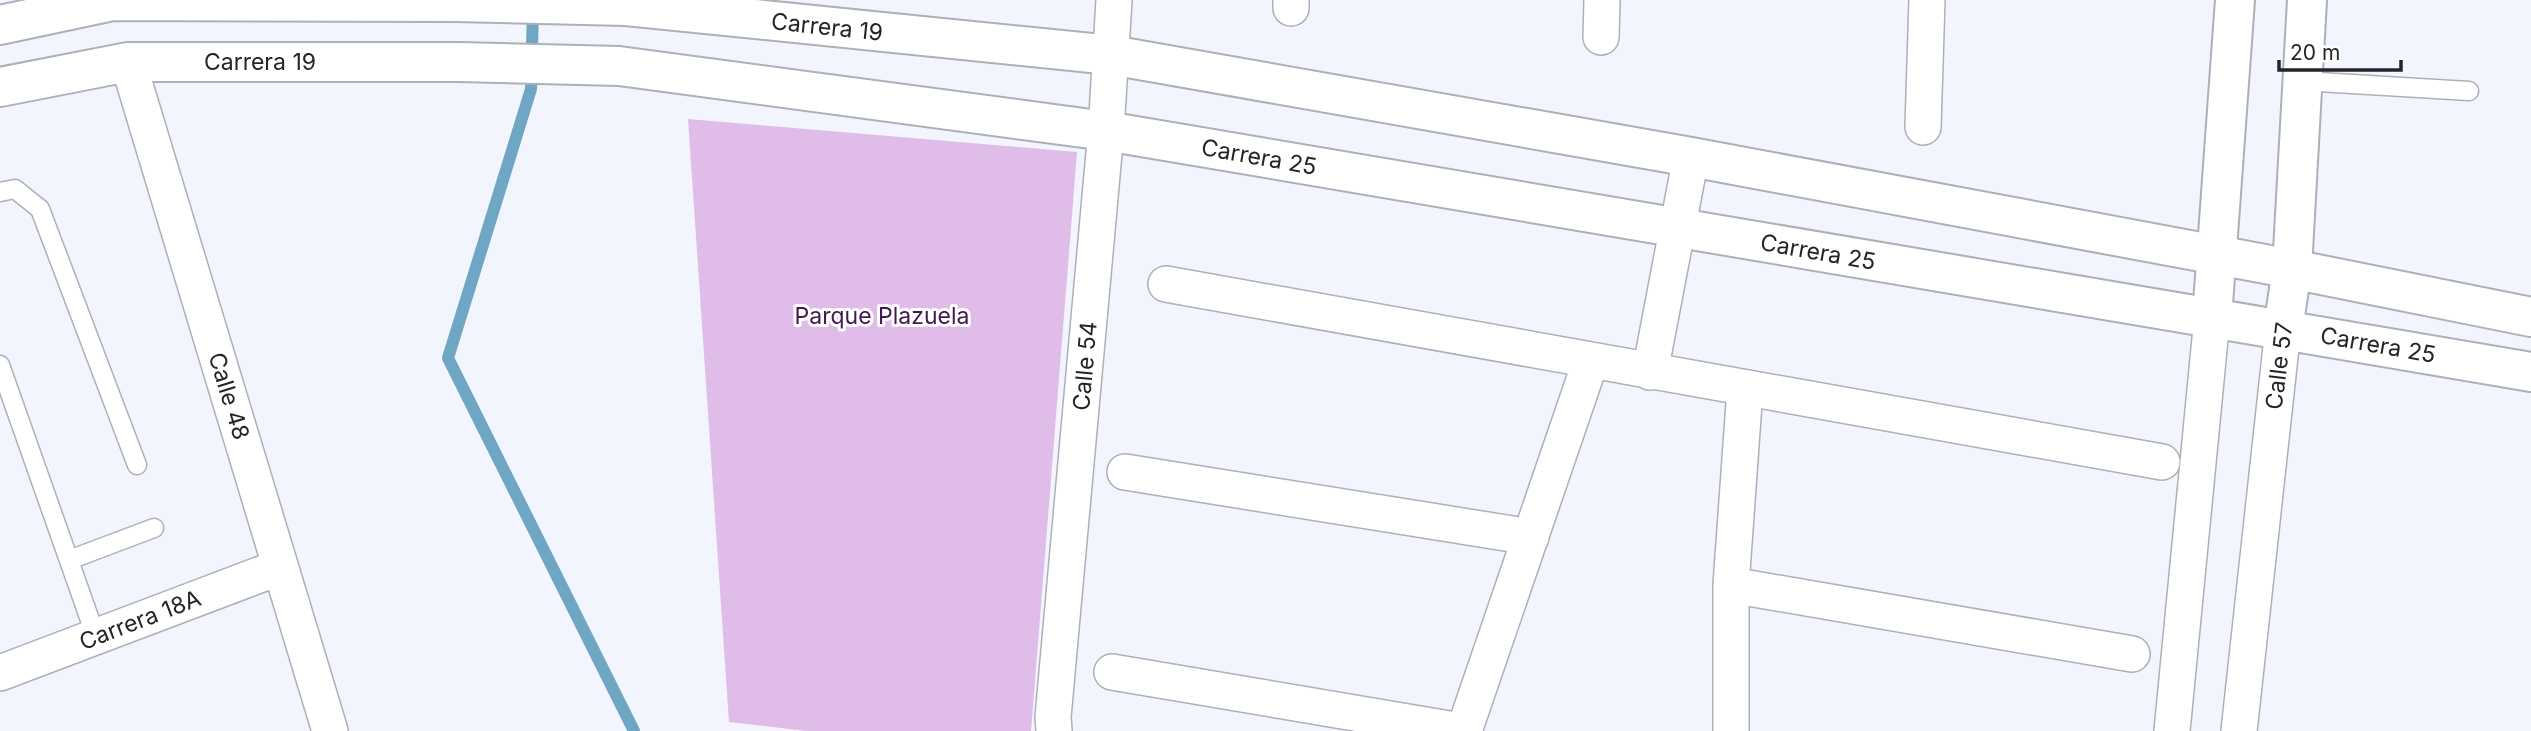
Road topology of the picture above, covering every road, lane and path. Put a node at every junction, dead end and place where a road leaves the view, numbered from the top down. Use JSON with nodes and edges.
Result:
{"nodes":[{"id":1,"x":1114,"y":0,"type":"edge"},
{"id":2,"x":1602,"y":0,"type":"edge"},
{"id":3,"x":1927,"y":0,"type":"edge"},
{"id":4,"x":2235,"y":0,"type":"edge"},
{"id":5,"x":2307,"y":0,"type":"edge"},
{"id":6,"x":454,"y":2,"type":"edge"},
{"id":7,"x":0,"y":25,"type":"edge"},
{"id":8,"x":1601,"y":37,"type":"dead end"},
{"id":9,"x":1111,"y":55,"type":"junction"},
{"id":10,"x":128,"y":62,"type":"junction"},
{"id":11,"x":2302,"y":81,"type":"junction"},
{"id":12,"x":0,"y":87,"type":"edge"},
{"id":13,"x":2469,"y":91,"type":"dead end"},
{"id":14,"x":1923,"y":127,"type":"dead end"},
{"id":15,"x":1106,"y":131,"type":"junction"},
{"id":16,"x":1691,"y":157,"type":"junction"},
{"id":17,"x":0,"y":192,"type":"edge"},
{"id":18,"x":1678,"y":229,"type":"junction"},
{"id":19,"x":2217,"y":255,"type":"junction"},
{"id":20,"x":2292,"y":269,"type":"junction"},
{"id":21,"x":1166,"y":284,"type":"dead end"},
{"id":22,"x":2531,"y":317,"type":"edge"},
{"id":23,"x":2212,"y":318,"type":"junction"},
{"id":24,"x":2283,"y":329,"type":"junction"},
{"id":25,"x":1591,"y":360,"type":"junction"},
{"id":26,"x":0,"y":365,"type":"edge"},
{"id":27,"x":1650,"y":372,"type":"junction"},
{"id":28,"x":2531,"y":372,"type":"edge"},
{"id":29,"x":1745,"y":389,"type":"junction"},
{"id":30,"x":2162,"y":462,"type":"dead end"},
{"id":31,"x":137,"y":465,"type":"dead end"},
{"id":32,"x":1125,"y":472,"type":"dead end"},
{"id":33,"x":154,"y":528,"type":"dead end"},
{"id":34,"x":1531,"y":537,"type":"junction"},
{"id":35,"x":69,"y":559,"type":"junction"},
{"id":36,"x":280,"y":567,"type":"junction"},
{"id":37,"x":1731,"y":585,"type":"junction"},
{"id":38,"x":96,"y":637,"type":"junction"},
{"id":39,"x":2132,"y":654,"type":"dead end"},
{"id":40,"x":1112,"y":672,"type":"dead end"},
{"id":41,"x":0,"y":673,"type":"edge"},
{"id":42,"x":330,"y":731,"type":"edge"},
{"id":43,"x":1055,"y":731,"type":"edge"},
{"id":44,"x":1463,"y":731,"type":"edge"},
{"id":45,"x":1731,"y":731,"type":"edge"},
{"id":46,"x":2172,"y":731,"type":"edge"},
{"id":47,"x":2239,"y":731,"type":"edge"}],
"edges":[{"from":1,"to":9,"type":"street","name":"Calle 54"},
{"from":2,"to":8,"type":"street"},
{"from":3,"to":14,"type":"street"},
{"from":4,"to":19,"type":"street"},
{"from":5,"to":11,"type":"street","name":"Calle 57"},
{"from":6,"to":7,"type":"street","name":"Carrera 19"},
{"from":6,"to":9,"type":"street","name":"Carrera 19"},
{"from":9,"to":15,"type":"street","name":"Calle 54"},
{"from":9,"to":16,"type":"street"},
{"from":10,"to":12,"type":"street","name":"Carrera 19"},
{"from":10,"to":15,"type":"street","name":"Carrera 19"},
{"from":10,"to":36,"type":"street","name":"Calle 48"},
{"from":11,"to":13,"type":"lane"},
{"from":11,"to":20,"type":"street","name":"Calle 57"},
{"from":15,"to":18,"type":"street","name":"Carrera 25"},
{"from":15,"to":43,"type":"street","name":"Calle 54"},
{"from":16,"to":18,"type":"street"},
{"from":16,"to":19,"type":"street"},
{"from":17,"to":31,"type":"lane"},
{"from":18,"to":23,"type":"street","name":"Carrera 25"},
{"from":18,"to":27,"type":"street"},
{"from":19,"to":20,"type":"street"},
{"from":19,"to":23,"type":"street"},
{"from":20,"to":22,"type":"street"},
{"from":20,"to":24,"type":"street","name":"Calle 57"},
{"from":21,"to":25,"type":"street"},
{"from":23,"to":24,"type":"street","name":"Carrera 25"},
{"from":23,"to":46,"type":"street"},
{"from":24,"to":28,"type":"street","name":"Carrera 25"},
{"from":24,"to":47,"type":"street","name":"Calle 57"},
{"from":25,"to":27,"type":"street"},
{"from":25,"to":34,"type":"street"},
{"from":26,"to":35,"type":"lane"},
{"from":27,"to":29,"type":"street"},
{"from":29,"to":30,"type":"street"},
{"from":29,"to":37,"type":"street"},
{"from":32,"to":34,"type":"street"},
{"from":33,"to":35,"type":"lane"},
{"from":34,"to":44,"type":"street"},
{"from":35,"to":38,"type":"lane"},
{"from":36,"to":38,"type":"street","name":"Carrera 18A"},
{"from":36,"to":42,"type":"street","name":"Calle 48"},
{"from":37,"to":39,"type":"street"},
{"from":37,"to":45,"type":"street"},
{"from":38,"to":41,"type":"street","name":"Carrera 18A"},
{"from":40,"to":44,"type":"street"}]}
